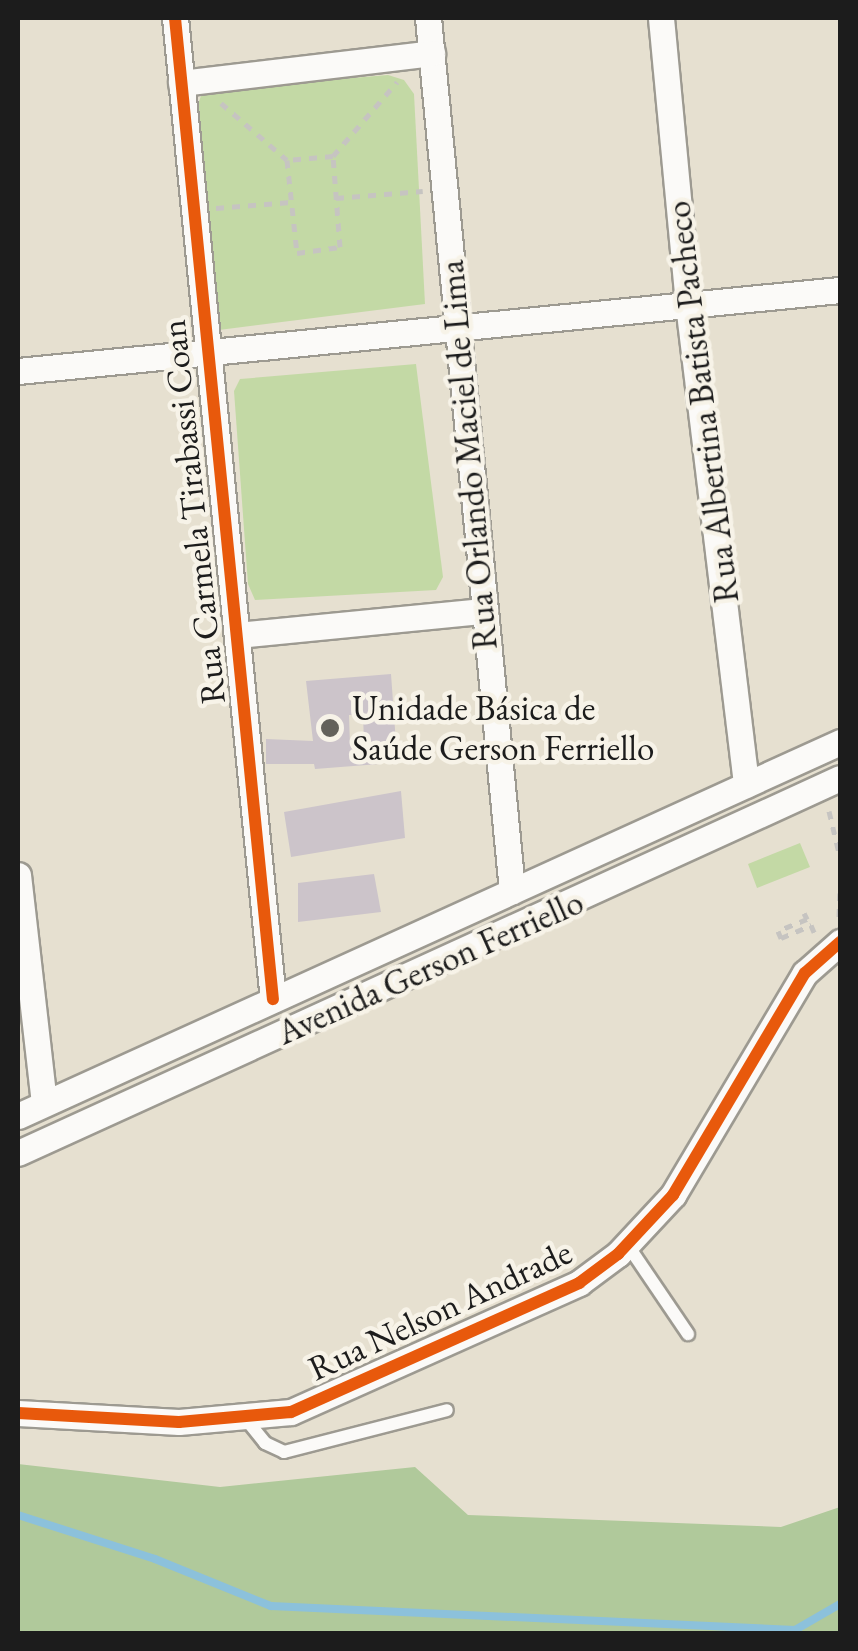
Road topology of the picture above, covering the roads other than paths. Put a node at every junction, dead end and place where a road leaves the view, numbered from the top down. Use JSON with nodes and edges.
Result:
{"nodes":[{"id":1,"x":176,"y":18,"type":"edge"},
{"id":2,"x":428,"y":18,"type":"edge"},
{"id":3,"x":661,"y":18,"type":"edge"},
{"id":4,"x":426,"y":54,"type":"junction"},
{"id":5,"x":188,"y":82,"type":"junction"},
{"id":6,"x":840,"y":290,"type":"edge"},
{"id":7,"x":688,"y":304,"type":"junction"},
{"id":8,"x":455,"y":326,"type":"junction"},
{"id":9,"x":205,"y":351,"type":"junction"},
{"id":10,"x":18,"y":372,"type":"edge"},
{"id":11,"x":482,"y":611,"type":"junction"},
{"id":12,"x":238,"y":635,"type":"junction"},
{"id":13,"x":840,"y":742,"type":"edge"},
{"id":14,"x":832,"y":782,"type":"edge"},
{"id":15,"x":746,"y":785,"type":"junction"},
{"id":16,"x":18,"y":876,"type":"edge"},
{"id":17,"x":512,"y":891,"type":"junction"},
{"id":18,"x":833,"y":947,"type":"edge"},
{"id":19,"x":274,"y":1000,"type":"junction"},
{"id":20,"x":44,"y":1104,"type":"junction"},
{"id":21,"x":18,"y":1116,"type":"edge"},
{"id":22,"x":18,"y":1153,"type":"edge"},
{"id":23,"x":627,"y":1244,"type":"junction"},
{"id":24,"x":688,"y":1334,"type":"dead end"},
{"id":25,"x":447,"y":1410,"type":"dead end"},
{"id":26,"x":18,"y":1413,"type":"edge"},
{"id":27,"x":245,"y":1418,"type":"junction"}],
"edges":[{"from":1,"to":5,"type":"street","name":"Rua Carmela Tirabassi Coan"},
{"from":2,"to":4,"type":"street","name":"Rua Orlando Maciel de Lima"},
{"from":3,"to":7,"type":"street","name":"Rua Albertina Batista Pacheco"},
{"from":4,"to":5,"type":"street"},
{"from":4,"to":8,"type":"street","name":"Rua Orlando Maciel de Lima"},
{"from":5,"to":9,"type":"street","name":"Rua Carmela Tirabassi Coan"},
{"from":6,"to":7,"type":"street"},
{"from":7,"to":8,"type":"street"},
{"from":7,"to":15,"type":"street","name":"Rua Albertina Batista Pacheco"},
{"from":8,"to":9,"type":"street"},
{"from":8,"to":11,"type":"street","name":"Rua Orlando Maciel de Lima"},
{"from":9,"to":10,"type":"street"},
{"from":9,"to":12,"type":"street","name":"Rua Carmela Tirabassi Coan"},
{"from":11,"to":12,"type":"street"},
{"from":11,"to":17,"type":"street","name":"Rua Orlando Maciel de Lima"},
{"from":12,"to":19,"type":"street","name":"Rua Carmela Tirabassi Coan"},
{"from":13,"to":15,"type":"street","name":"Avenida Gerson Ferriello"},
{"from":14,"to":22,"type":"street","name":"Avenida Gerson Ferriello"},
{"from":15,"to":17,"type":"street","name":"Avenida Gerson Ferriello"},
{"from":16,"to":20,"type":"street"},
{"from":17,"to":19,"type":"street","name":"Avenida Gerson Ferriello"},
{"from":18,"to":23,"type":"street","name":"Rua Nelson Andrade"},
{"from":19,"to":20,"type":"street","name":"Avenida Gerson Ferriello"},
{"from":20,"to":21,"type":"street","name":"Avenida Gerson Ferriello"},
{"from":23,"to":24,"type":"lane"},
{"from":23,"to":27,"type":"street","name":"Rua Nelson Andrade"},
{"from":25,"to":27,"type":"lane"},
{"from":26,"to":27,"type":"street","name":"Rua Nelson Andrade"}]}
